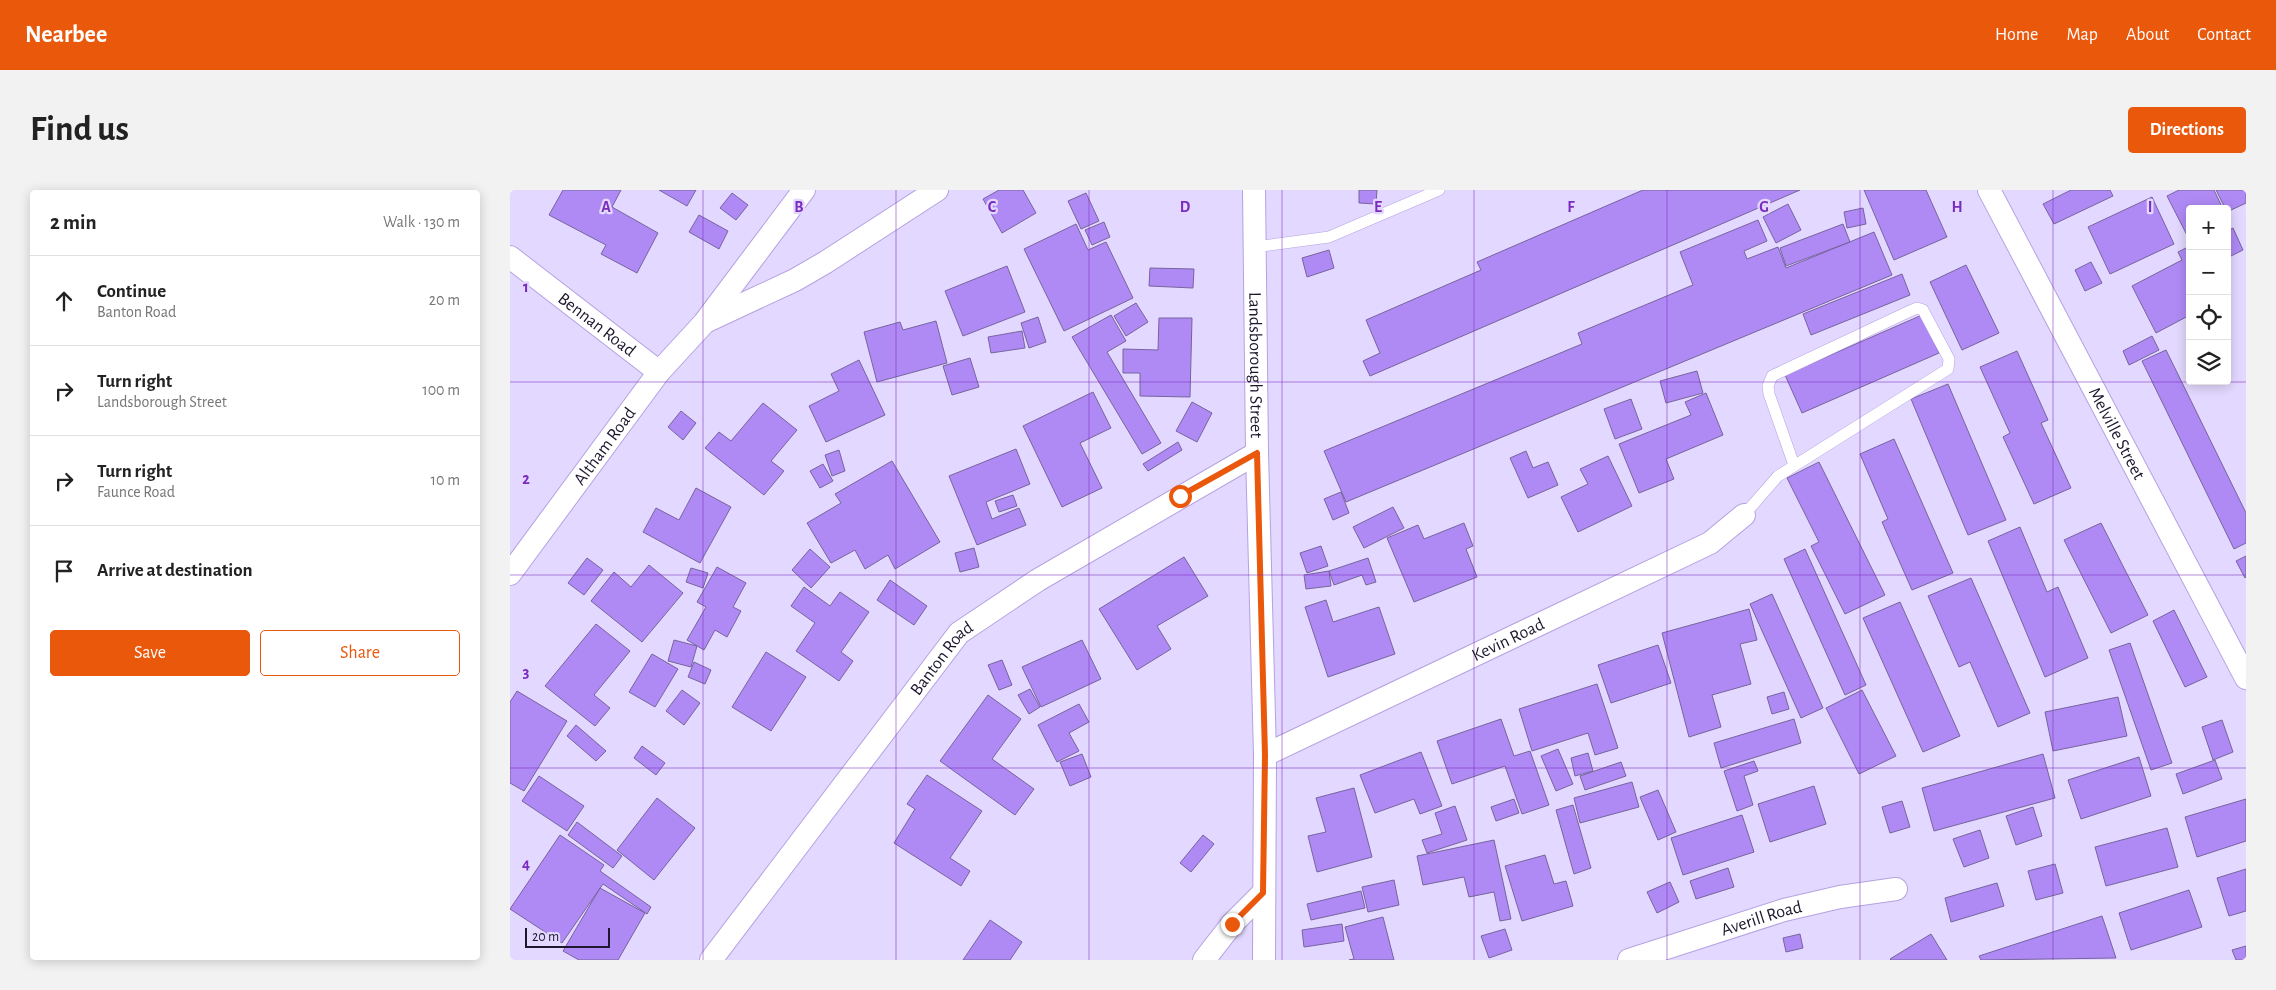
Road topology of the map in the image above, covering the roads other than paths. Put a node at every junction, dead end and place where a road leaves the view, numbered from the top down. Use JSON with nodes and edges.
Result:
{"nodes":[{"id":1,"x":804,"y":190,"type":"edge"},
{"id":2,"x":937,"y":190,"type":"edge"},
{"id":3,"x":1254,"y":190,"type":"edge"},
{"id":4,"x":1438,"y":190,"type":"edge"},
{"id":5,"x":1989,"y":190,"type":"edge"},
{"id":6,"x":1255,"y":247,"type":"junction"},
{"id":7,"x":510,"y":258,"type":"edge"},
{"id":8,"x":704,"y":323,"type":"junction"},
{"id":9,"x":659,"y":372,"type":"junction"},
{"id":10,"x":1257,"y":453,"type":"junction"},
{"id":11,"x":1794,"y":465,"type":"junction"},
{"id":12,"x":1744,"y":515,"type":"joint"},
{"id":13,"x":510,"y":574,"type":"edge"},
{"id":14,"x":2246,"y":678,"type":"edge"},
{"id":15,"x":1265,"y":755,"type":"junction"},
{"id":16,"x":1896,"y":888,"type":"dead end"},
{"id":17,"x":1263,"y":893,"type":"junction"},
{"id":18,"x":711,"y":960,"type":"edge"},
{"id":19,"x":1204,"y":960,"type":"edge"},
{"id":20,"x":1264,"y":960,"type":"edge"},
{"id":21,"x":1629,"y":960,"type":"edge"}],
"edges":[{"from":1,"to":8,"type":"street","name":"Altham Road"},
{"from":2,"to":8,"type":"street","name":"Altham Road"},
{"from":3,"to":6,"type":"street","name":"Landsborough Street"},
{"from":4,"to":6,"type":"lane"},
{"from":5,"to":14,"type":"street","name":"Melville Street"},
{"from":6,"to":10,"type":"street","name":"Landsborough Street"},
{"from":7,"to":9,"type":"street","name":"Bennan Road"},
{"from":8,"to":9,"type":"street","name":"Altham Road"},
{"from":9,"to":13,"type":"street","name":"Altham Road"},
{"from":10,"to":15,"type":"street","name":"Landsborough Street"},
{"from":10,"to":18,"type":"street","name":"Banton Road"},
{"from":11,"to":11,"type":"lane"},
{"from":11,"to":12,"type":"lane"},
{"from":12,"to":15,"type":"street","name":"Kevin Road"},
{"from":15,"to":17,"type":"street","name":"Landsborough Street"},
{"from":16,"to":21,"type":"street","name":"Averill Road"},
{"from":17,"to":19,"type":"street"},
{"from":17,"to":20,"type":"street","name":"Landsborough Street"}]}
